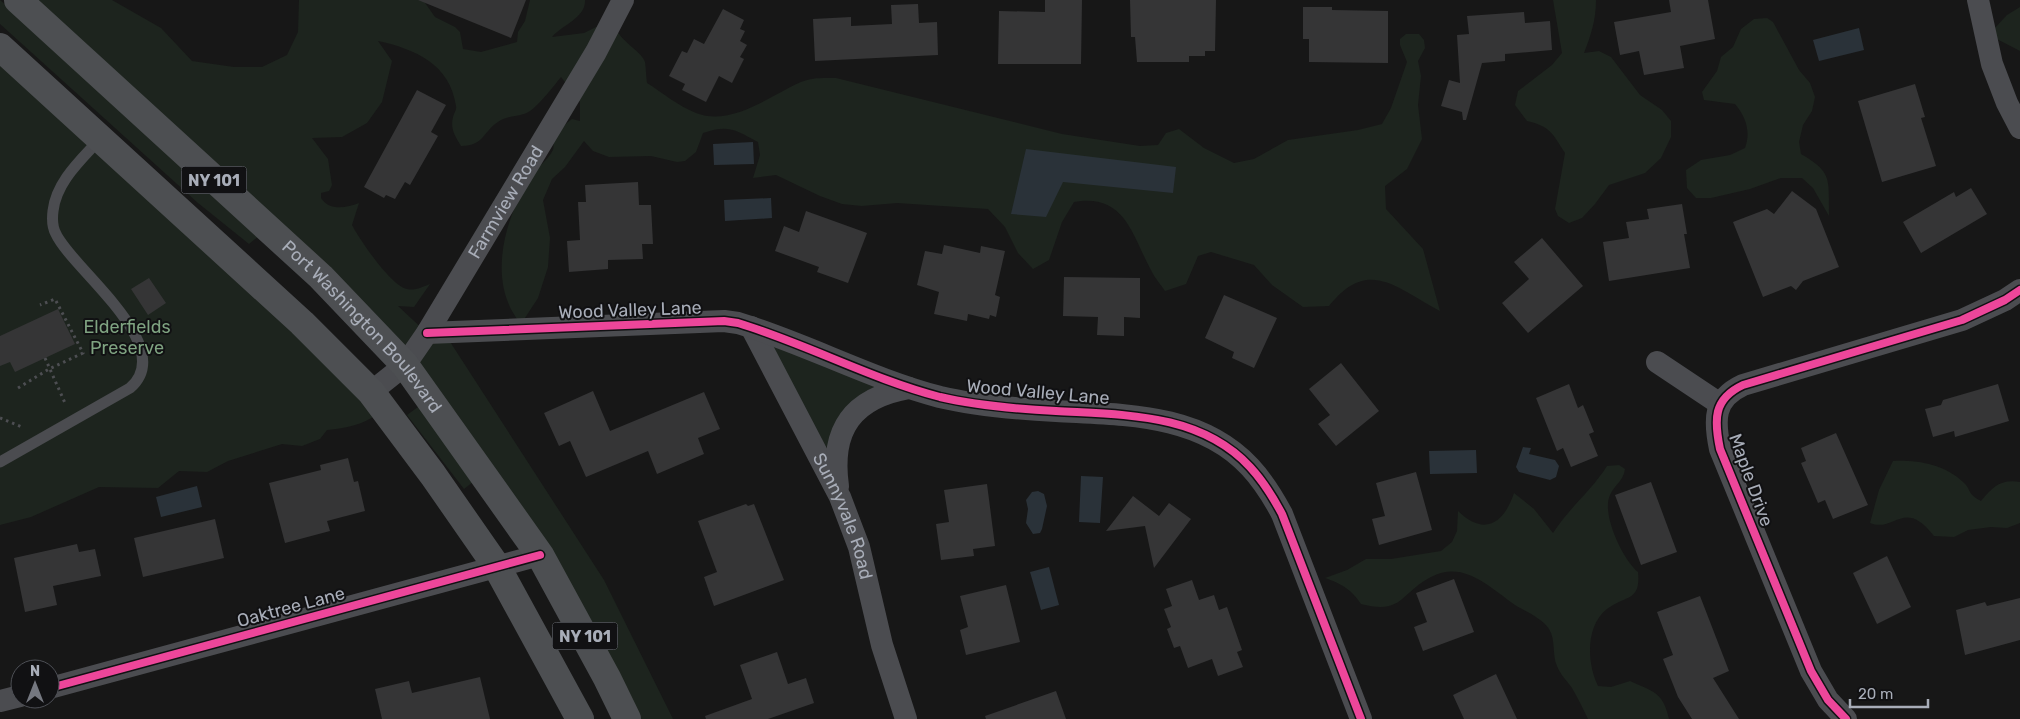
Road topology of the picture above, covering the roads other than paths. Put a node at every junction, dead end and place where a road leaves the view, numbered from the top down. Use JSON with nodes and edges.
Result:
{"nodes":[{"id":1,"x":18,"y":0,"type":"edge"},
{"id":2,"x":623,"y":0,"type":"edge"},
{"id":3,"x":1978,"y":0,"type":"edge"},
{"id":4,"x":0,"y":46,"type":"edge"},
{"id":5,"x":2020,"y":128,"type":"edge"},
{"id":6,"x":100,"y":139,"type":"junction"},
{"id":7,"x":2020,"y":290,"type":"edge"},
{"id":8,"x":751,"y":327,"type":"junction"},
{"id":9,"x":426,"y":333,"type":"junction"},
{"id":10,"x":1657,"y":362,"type":"dead end"},
{"id":11,"x":405,"y":365,"type":"junction"},
{"id":12,"x":909,"y":388,"type":"junction"},
{"id":13,"x":371,"y":392,"type":"junction"},
{"id":14,"x":1720,"y":404,"type":"junction"},
{"id":15,"x":0,"y":462,"type":"edge"},
{"id":16,"x":840,"y":497,"type":"junction"},
{"id":17,"x":540,"y":555,"type":"junction"},
{"id":18,"x":497,"y":567,"type":"junction"},
{"id":19,"x":60,"y":685,"type":"edge"},
{"id":20,"x":580,"y":719,"type":"edge"},
{"id":21,"x":627,"y":719,"type":"edge"},
{"id":22,"x":906,"y":719,"type":"edge"},
{"id":23,"x":1361,"y":719,"type":"edge"},
{"id":24,"x":1846,"y":719,"type":"edge"}],
"edges":[{"from":1,"to":11,"type":"main road","name":"Port Washington Boulevard","number":"NY 101"},
{"from":2,"to":9,"type":"street","name":"Farmview Road"},
{"from":3,"to":5,"type":"street"},
{"from":4,"to":6,"type":"main road","name":"Port Washington Boulevard","number":"NY 101"},
{"from":6,"to":13,"type":"main road","name":"Port Washington Boulevard","number":"NY 101"},
{"from":6,"to":15,"type":"lane"},
{"from":7,"to":14,"type":"street"},
{"from":8,"to":9,"type":"street","name":"Wood Valley Lane"},
{"from":8,"to":12,"type":"street","name":"Wood Valley Lane"},
{"from":8,"to":16,"type":"street","name":"Sunnyvale Road"},
{"from":9,"to":11,"type":"street","name":"Farmview Road"},
{"from":10,"to":14,"type":"street"},
{"from":11,"to":13,"type":"street","name":"Farmview Road"},
{"from":11,"to":17,"type":"main road","name":"Port Washington Boulevard","number":"NY 101"},
{"from":12,"to":16,"type":"street"},
{"from":12,"to":23,"type":"street","name":"Wood Valley Lane"},
{"from":13,"to":18,"type":"main road","name":"Port Washington Boulevard","number":"NY 101"},
{"from":14,"to":24,"type":"street","name":"Maple Drive"},
{"from":16,"to":22,"type":"street","name":"Sunnyvale Road"},
{"from":17,"to":18,"type":"street","name":"Oaktree Lane"},
{"from":17,"to":21,"type":"main road","name":"Port Washington Boulevard","number":"NY 101"},
{"from":18,"to":19,"type":"street","name":"Oaktree Lane"},
{"from":18,"to":20,"type":"main road","name":"Port Washington Boulevard","number":"NY 101"}]}
